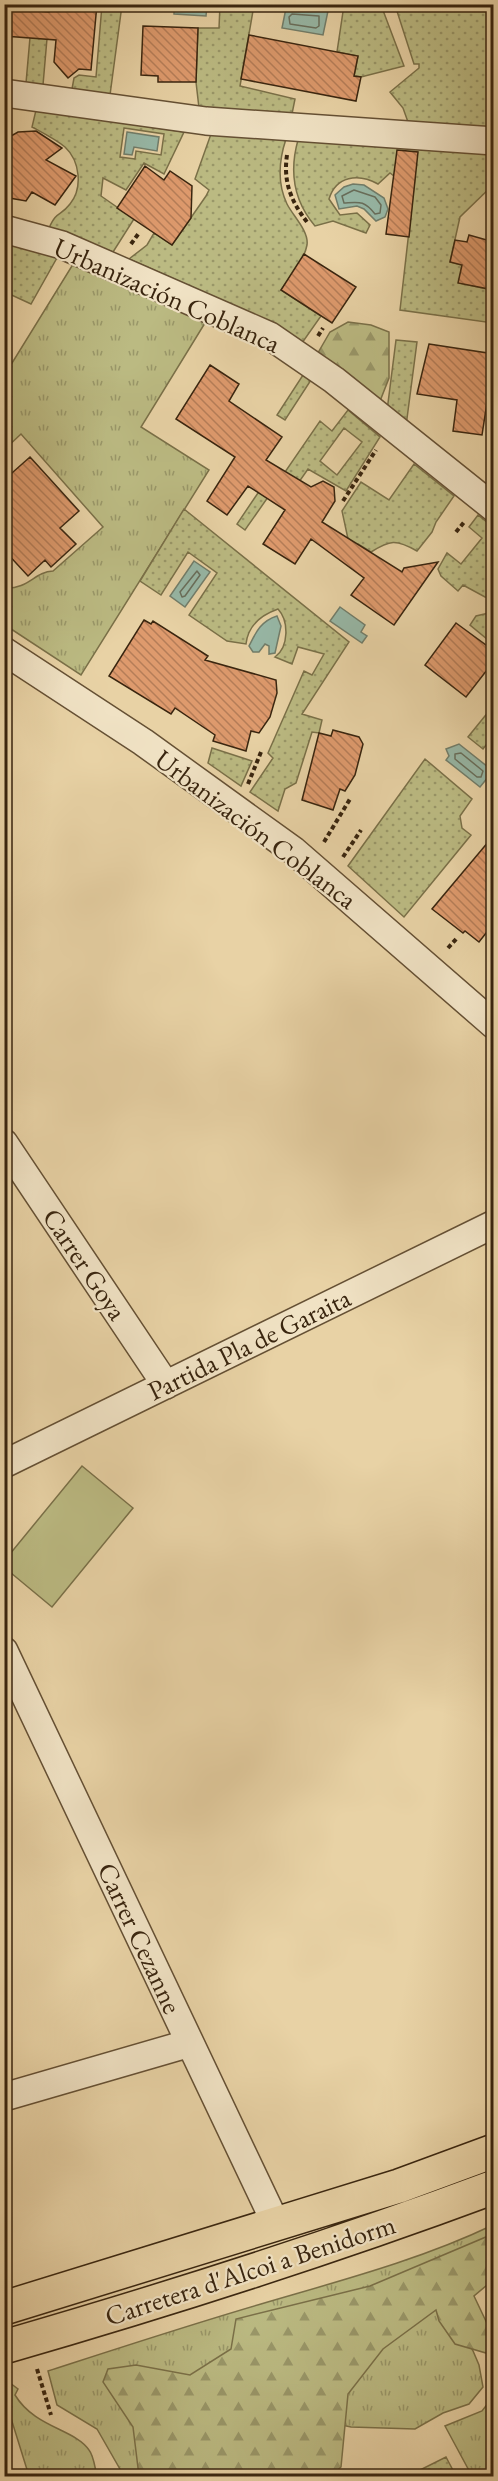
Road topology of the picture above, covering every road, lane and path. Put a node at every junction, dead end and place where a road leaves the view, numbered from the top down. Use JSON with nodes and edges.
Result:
{"nodes":[{"id":1,"x":4,"y":93,"type":"edge"},
{"id":2,"x":297,"y":126,"type":"junction"},
{"id":3,"x":494,"y":141,"type":"edge"},
{"id":4,"x":307,"y":222,"type":"dead end"},
{"id":5,"x":4,"y":229,"type":"edge"},
{"id":6,"x":391,"y":426,"type":"junction"},
{"id":7,"x":343,"y":501,"type":"dead end"},
{"id":8,"x":494,"y":508,"type":"edge"},
{"id":9,"x":4,"y":651,"type":"edge"},
{"id":10,"x":350,"y":799,"type":"dead end"},
{"id":11,"x":309,"y":864,"type":"junction"},
{"id":12,"x":494,"y":1025,"type":"edge"},
{"id":13,"x":4,"y":1143,"type":"edge"},
{"id":14,"x":494,"y":1224,"type":"edge"},
{"id":15,"x":166,"y":1385,"type":"junction"},
{"id":16,"x":4,"y":1464,"type":"edge"},
{"id":17,"x":4,"y":1651,"type":"edge"},
{"id":18,"x":190,"y":2043,"type":"junction"},
{"id":19,"x":4,"y":2097,"type":"edge"},
{"id":20,"x":494,"y":2151,"type":"edge"},
{"id":21,"x":494,"y":2187,"type":"edge"},
{"id":22,"x":276,"y":2224,"type":"junction"},
{"id":23,"x":4,"y":2308,"type":"edge"},
{"id":24,"x":16,"y":2344,"type":"edge"},
{"id":25,"x":51,"y":2415,"type":"dead end"}],
"edges":[{"from":1,"to":2,"type":"street"},
{"from":2,"to":3,"type":"street"},
{"from":2,"to":4,"type":"path"},
{"from":5,"to":6,"type":"street","name":"Urbanización Coblanca"},
{"from":6,"to":7,"type":"path"},
{"from":6,"to":8,"type":"street","name":"Urbanización Coblanca"},
{"from":9,"to":11,"type":"street","name":"Urbanización Coblanca"},
{"from":10,"to":11,"type":"path"},
{"from":11,"to":12,"type":"street","name":"Urbanización Coblanca"},
{"from":13,"to":15,"type":"street","name":"Carrer Goya"},
{"from":14,"to":15,"type":"street","name":"Partida Pla de Garaita"},
{"from":15,"to":16,"type":"street","name":"Partida Pla de Garaita"},
{"from":17,"to":18,"type":"street","name":"Carrer Cezanne"},
{"from":18,"to":19,"type":"street"},
{"from":18,"to":22,"type":"street","name":"Carrer Cezanne"},
{"from":20,"to":22,"type":"main road","name":"Carretera d'Alcoi a Benidorm"},
{"from":21,"to":24,"type":"main road","name":"Carretera d'Alcoi a Benidorm"},
{"from":22,"to":23,"type":"main road","name":"Carretera d'Alcoi a Benidorm"},
{"from":24,"to":25,"type":"path"}]}
